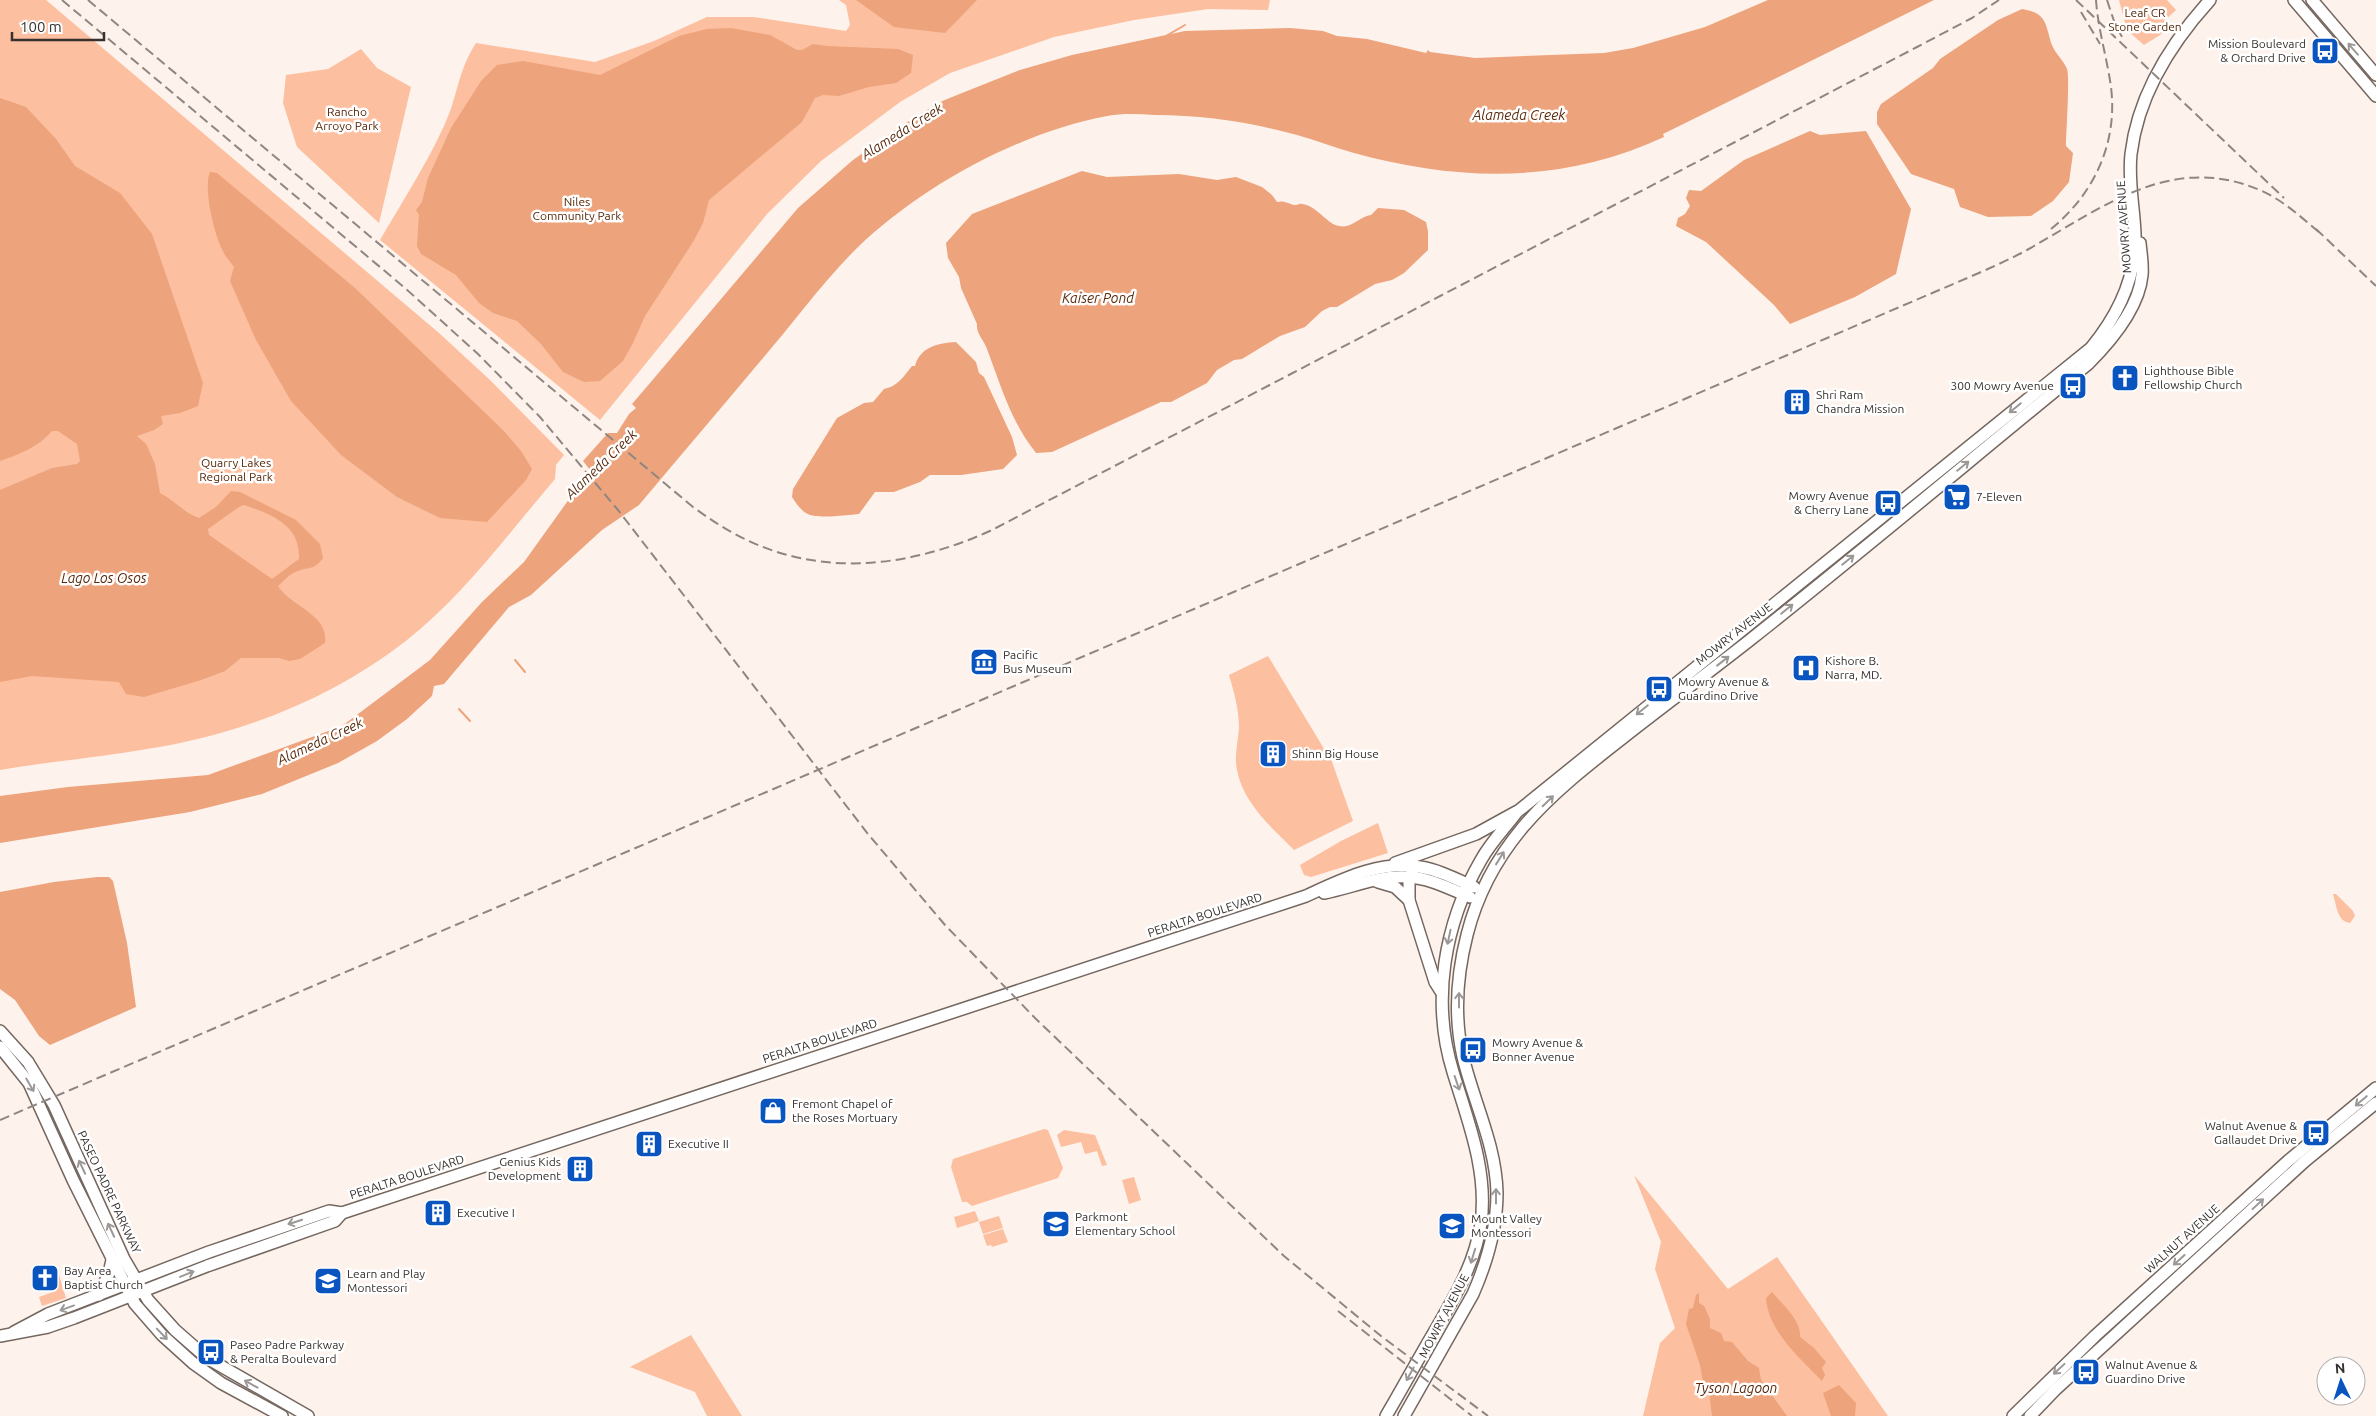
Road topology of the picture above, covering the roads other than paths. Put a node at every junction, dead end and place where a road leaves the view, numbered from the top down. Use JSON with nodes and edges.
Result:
{"nodes":[{"id":1,"x":2210,"y":0,"type":"edge"},
{"id":2,"x":2294,"y":0,"type":"edge"},
{"id":3,"x":2312,"y":0,"type":"edge"},
{"id":4,"x":2180,"y":39,"type":"junction"},
{"id":5,"x":2376,"y":75,"type":"edge"},
{"id":6,"x":2376,"y":96,"type":"edge"},
{"id":7,"x":2135,"y":244,"type":"junction"},
{"id":8,"x":2134,"y":299,"type":"junction"},
{"id":9,"x":2112,"y":320,"type":"junction"},
{"id":10,"x":2070,"y":371,"type":"junction"},
{"id":11,"x":1517,"y":812,"type":"junction"},
{"id":12,"x":1384,"y":866,"type":"junction"},
{"id":13,"x":1420,"y":867,"type":"junction"},
{"id":14,"x":1409,"y":877,"type":"junction"},
{"id":15,"x":1372,"y":881,"type":"junction"},
{"id":16,"x":1466,"y":889,"type":"junction"},
{"id":17,"x":1481,"y":895,"type":"junction"},
{"id":18,"x":1306,"y":896,"type":"junction"},
{"id":19,"x":1409,"y":900,"type":"junction"},
{"id":20,"x":1442,"y":993,"type":"junction"},
{"id":21,"x":0,"y":1031,"type":"edge"},
{"id":22,"x":0,"y":1046,"type":"edge"},
{"id":23,"x":2376,"y":1088,"type":"edge"},
{"id":24,"x":2376,"y":1103,"type":"edge"},
{"id":25,"x":342,"y":1213,"type":"junction"},
{"id":26,"x":112,"y":1260,"type":"junction"},
{"id":27,"x":190,"y":1260,"type":"junction"},
{"id":28,"x":128,"y":1266,"type":"junction"},
{"id":29,"x":136,"y":1282,"type":"junction"},
{"id":30,"x":124,"y":1286,"type":"junction"},
{"id":31,"x":142,"y":1292,"type":"junction"},
{"id":32,"x":99,"y":1295,"type":"junction"},
{"id":33,"x":131,"y":1297,"type":"junction"},
{"id":34,"x":14,"y":1332,"type":"junction"},
{"id":35,"x":0,"y":1336,"type":"edge"},
{"id":36,"x":282,"y":1416,"type":"edge"},
{"id":37,"x":308,"y":1416,"type":"edge"},
{"id":38,"x":1386,"y":1416,"type":"edge"},
{"id":39,"x":1404,"y":1416,"type":"edge"},
{"id":40,"x":2012,"y":1416,"type":"edge"},
{"id":41,"x":2030,"y":1416,"type":"edge"}],
"edges":[{"from":1,"to":4,"type":"main road","name":"MOWRY AVENUE"},
{"from":2,"to":6,"type":"main road"},
{"from":5,"to":3,"type":"main road","one_way":true},
{"from":4,"to":7,"type":"main road","name":"MOWRY AVENUE"},
{"from":4,"to":8,"type":"main road","name":"MOWRY AVENUE"},
{"from":7,"to":8,"type":"main road"},
{"from":7,"to":9,"type":"main road","name":"MOWRY AVENUE"},
{"from":8,"to":9,"type":"main road"},
{"from":8,"to":10,"type":"main road","name":"MOWRY AVENUE"},
{"from":9,"to":10,"type":"main road","name":"MOWRY AVENUE"},
{"from":10,"to":11,"type":"main road","name":"MOWRY AVENUE","one_way":true},
{"from":17,"to":10,"type":"main road","name":"MOWRY AVENUE","one_way":true},
{"from":11,"to":12,"type":"main road"},
{"from":11,"to":16,"type":"main road","name":"MOWRY AVENUE"},
{"from":12,"to":13,"type":"main road","name":"PERALTA BOULEVARD"},
{"from":12,"to":18,"type":"main road","name":"PERALTA BOULEVARD"},
{"from":13,"to":14,"type":"main road"},
{"from":13,"to":16,"type":"main road","name":"PERALTA BOULEVARD"},
{"from":14,"to":15,"type":"main road","name":"PERALTA BOULEVARD"},
{"from":14,"to":16,"type":"main road","name":"PERALTA BOULEVARD"},
{"from":14,"to":19,"type":"main road","name":"MOWRY AVENUE"},
{"from":15,"to":18,"type":"main road","name":"PERALTA BOULEVARD"},
{"from":15,"to":19,"type":"main road"},
{"from":16,"to":17,"type":"main road","name":"PERALTA BOULEVARD"},
{"from":16,"to":20,"type":"main road","name":"MOWRY AVENUE","one_way":true},
{"from":39,"to":17,"type":"main road","name":"MOWRY AVENUE","one_way":true},
{"from":18,"to":25,"type":"main road","name":"PERALTA BOULEVARD"},
{"from":19,"to":20,"type":"main road","name":"MOWRY AVENUE"},
{"from":20,"to":38,"type":"main road","name":"MOWRY AVENUE","one_way":true},
{"from":28,"to":21,"type":"main road","name":"PASEO PADRE PARKWAY","one_way":true},
{"from":22,"to":26,"type":"main road","name":"PASEO PADRE PARKWAY","one_way":true},
{"from":23,"to":40,"type":"main road","name":"WALNUT AVENUE","one_way":true},
{"from":41,"to":24,"type":"main road","name":"WALNUT AVENUE","one_way":true},
{"from":25,"to":27,"type":"main road","name":"PERALTA BOULEVARD","one_way":true},
{"from":31,"to":25,"type":"main road","name":"PERALTA BOULEVARD","one_way":true},
{"from":26,"to":30,"type":"main road","name":"PASEO PADRE PARKWAY"},
{"from":26,"to":32,"type":"main road"},
{"from":27,"to":28,"type":"main road"},
{"from":27,"to":29,"type":"main road","name":"PERALTA BOULEVARD"},
{"from":28,"to":29,"type":"main road","name":"PASEO PADRE PARKWAY"},
{"from":29,"to":30,"type":"main road","name":"PERALTA BOULEVARD"},
{"from":29,"to":31,"type":"main road","name":"PASEO PADRE PARKWAY"},
{"from":30,"to":32,"type":"main road","name":"PERALTA BOULEVARD"},
{"from":30,"to":33,"type":"main road","name":"PASEO PADRE PARKWAY"},
{"from":31,"to":33,"type":"main road","name":"PERALTA BOULEVARD"},
{"from":37,"to":31,"type":"main road","name":"PASEO PADRE PARKWAY","one_way":true},
{"from":32,"to":34,"type":"main road","name":"PERALTA BOULEVARD","one_way":true},
{"from":33,"to":34,"type":"main road","name":"PERALTA BOULEVARD"},
{"from":33,"to":36,"type":"main road","name":"PASEO PADRE PARKWAY","one_way":true},
{"from":34,"to":35,"type":"main road","name":"PERALTA BOULEVARD"}]}
